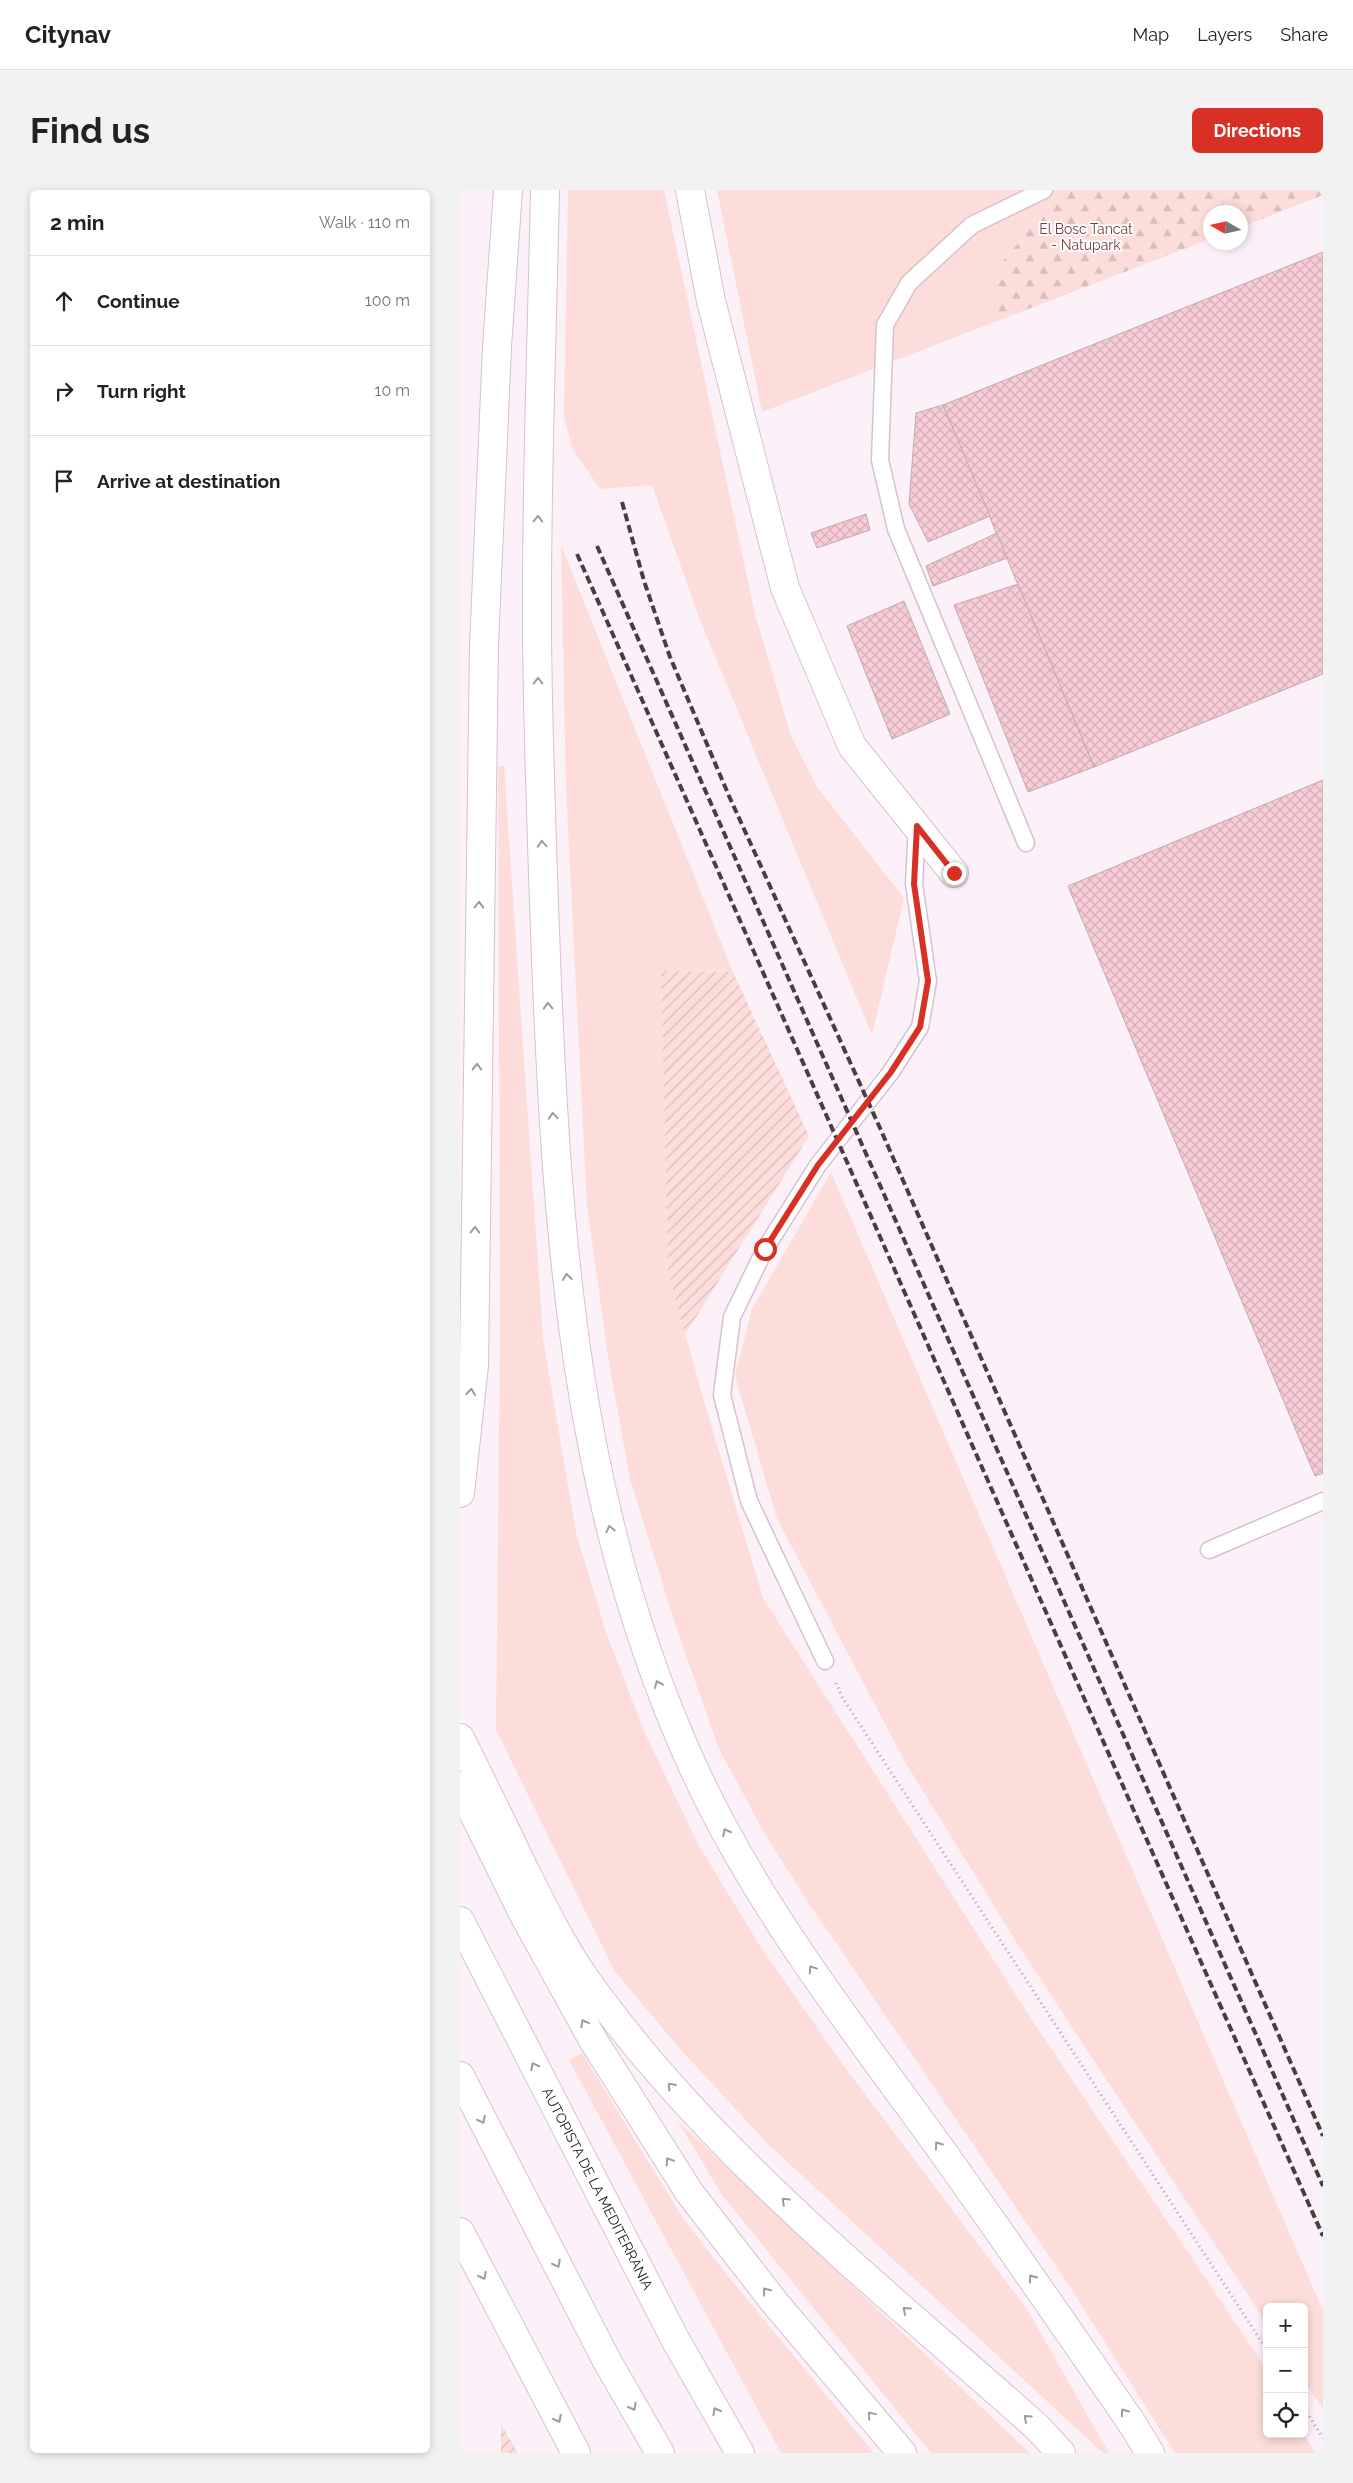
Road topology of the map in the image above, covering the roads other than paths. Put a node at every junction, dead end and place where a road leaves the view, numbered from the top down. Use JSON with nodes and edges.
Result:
{"nodes":[{"id":1,"x":508,"y":190,"type":"edge"},
{"id":2,"x":545,"y":190,"type":"edge"},
{"id":3,"x":690,"y":190,"type":"edge"},
{"id":4,"x":1044,"y":190,"type":"edge"},
{"id":5,"x":917,"y":826,"type":"junction"},
{"id":6,"x":1026,"y":843,"type":"dead end"},
{"id":7,"x":954,"y":873,"type":"dead end"},
{"id":8,"x":460,"y":1493,"type":"edge"},
{"id":9,"x":1323,"y":1502,"type":"edge"},
{"id":10,"x":1209,"y":1550,"type":"dead end"},
{"id":11,"x":825,"y":1661,"type":"road end"},
{"id":12,"x":460,"y":1738,"type":"edge"},
{"id":13,"x":460,"y":1786,"type":"edge"},
{"id":14,"x":460,"y":1921,"type":"edge"},
{"id":15,"x":460,"y":2076,"type":"edge"},
{"id":16,"x":460,"y":2232,"type":"edge"},
{"id":17,"x":576,"y":2453,"type":"edge"},
{"id":18,"x":660,"y":2453,"type":"edge"},
{"id":19,"x":740,"y":2453,"type":"edge"},
{"id":20,"x":902,"y":2453,"type":"edge"},
{"id":21,"x":1061,"y":2453,"type":"edge"},
{"id":22,"x":1150,"y":2453,"type":"edge"}],
"edges":[{"from":8,"to":1,"type":"main road","one_way":true},
{"from":22,"to":2,"type":"main road","one_way":true},
{"from":3,"to":5,"type":"main road"},
{"from":4,"to":6,"type":"lane"},
{"from":5,"to":7,"type":"main road"},
{"from":5,"to":11,"type":"lane"},
{"from":9,"to":10,"type":"lane"},
{"from":21,"to":12,"type":"main road","one_way":true},
{"from":20,"to":13,"type":"main road","one_way":true},
{"from":19,"to":14,"type":"main road","name":"AUTOPISTA DE LA MEDITERRÀNIA","one_way":true},
{"from":15,"to":18,"type":"main road","one_way":true},
{"from":16,"to":17,"type":"main road","one_way":true}]}
